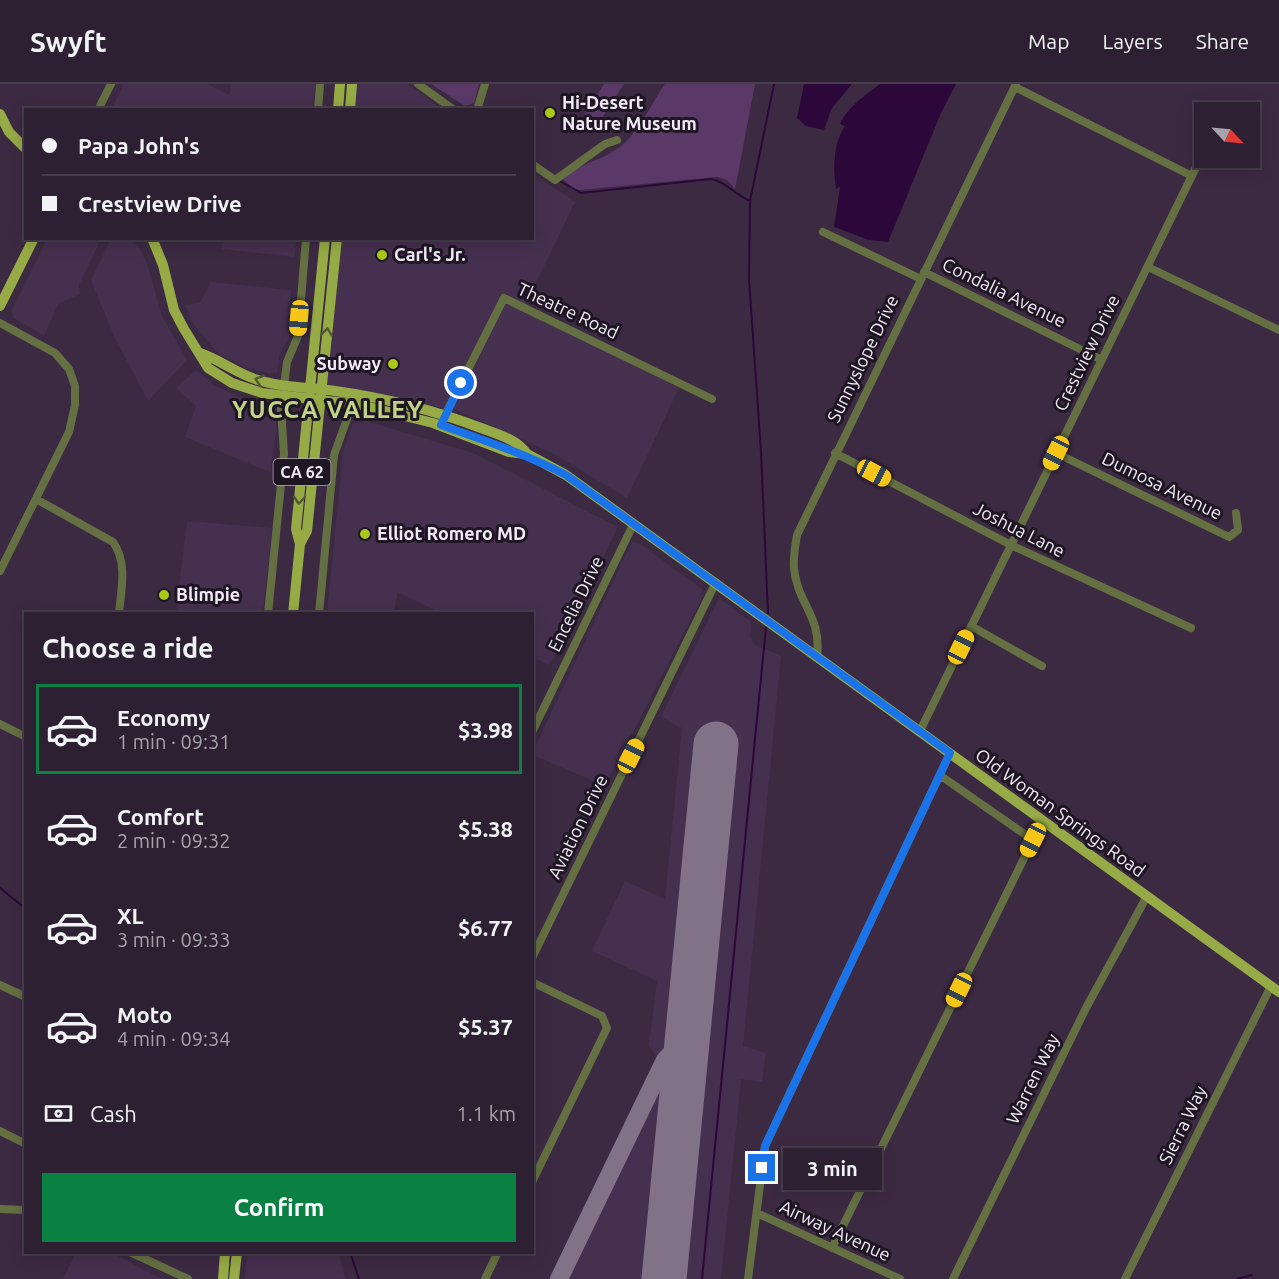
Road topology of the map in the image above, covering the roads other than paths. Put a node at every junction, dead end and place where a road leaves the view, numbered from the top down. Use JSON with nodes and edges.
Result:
{"nodes":[{"id":1,"x":111,"y":84,"type":"edge"},
{"id":2,"x":320,"y":84,"type":"edge"},
{"id":3,"x":340,"y":84,"type":"edge"},
{"id":4,"x":352,"y":84,"type":"edge"},
{"id":5,"x":418,"y":84,"type":"edge"},
{"id":6,"x":484,"y":84,"type":"edge"},
{"id":7,"x":1015,"y":85,"type":"edge"},
{"id":8,"x":99,"y":108,"type":"edge"},
{"id":9,"x":318,"y":108,"type":"edge"},
{"id":10,"x":338,"y":108,"type":"edge"},
{"id":11,"x":350,"y":108,"type":"edge"},
{"id":12,"x":451,"y":108,"type":"edge"},
{"id":13,"x":478,"y":108,"type":"edge"},
{"id":14,"x":0,"y":114,"type":"edge"},
{"id":15,"x":617,"y":140,"type":"dead end"},
{"id":16,"x":24,"y":147,"type":"edge"},
{"id":17,"x":534,"y":165,"type":"edge"},
{"id":18,"x":1196,"y":168,"type":"edge"},
{"id":19,"x":1192,"y":176,"type":"junction"},
{"id":20,"x":823,"y":232,"type":"dead end"},
{"id":21,"x":33,"y":240,"type":"edge"},
{"id":22,"x":153,"y":240,"type":"edge"},
{"id":23,"x":306,"y":240,"type":"edge"},
{"id":24,"x":325,"y":240,"type":"edge"},
{"id":25,"x":337,"y":240,"type":"edge"},
{"id":26,"x":1148,"y":267,"type":"junction"},
{"id":27,"x":922,"y":276,"type":"junction"},
{"id":28,"x":0,"y":306,"type":"edge"},
{"id":29,"x":0,"y":323,"type":"edge"},
{"id":30,"x":1279,"y":330,"type":"edge"},
{"id":31,"x":1102,"y":360,"type":"junction"},
{"id":32,"x":283,"y":391,"type":"junction"},
{"id":33,"x":309,"y":394,"type":"junction"},
{"id":34,"x":321,"y":395,"type":"junction"},
{"id":35,"x":712,"y":399,"type":"dead end"},
{"id":36,"x":349,"y":404,"type":"junction"},
{"id":37,"x":443,"y":420,"type":"junction"},
{"id":38,"x":836,"y":453,"type":"junction"},
{"id":39,"x":1056,"y":453,"type":"junction"},
{"id":40,"x":36,"y":499,"type":"junction"},
{"id":41,"x":1236,"y":513,"type":"dead end"},
{"id":42,"x":634,"y":523,"type":"junction"},
{"id":43,"x":300,"y":544,"type":"junction"},
{"id":44,"x":1011,"y":545,"type":"junction"},
{"id":45,"x":0,"y":571,"type":"edge"},
{"id":46,"x":716,"y":582,"type":"junction"},
{"id":47,"x":119,"y":612,"type":"edge"},
{"id":48,"x":268,"y":612,"type":"edge"},
{"id":49,"x":293,"y":612,"type":"edge"},
{"id":50,"x":319,"y":612,"type":"edge"},
{"id":51,"x":971,"y":626,"type":"junction"},
{"id":52,"x":1191,"y":628,"type":"dead end"},
{"id":53,"x":818,"y":657,"type":"junction"},
{"id":54,"x":1042,"y":666,"type":"dead end"},
{"id":55,"x":0,"y":724,"type":"edge"},
{"id":56,"x":534,"y":728,"type":"edge"},
{"id":57,"x":920,"y":731,"type":"junction"},
{"id":58,"x":24,"y":736,"type":"edge"},
{"id":59,"x":950,"y":753,"type":"junction"},
{"id":60,"x":941,"y":776,"type":"junction"},
{"id":61,"x":1147,"y":897,"type":"junction"},
{"id":62,"x":534,"y":954,"type":"edge"},
{"id":63,"x":534,"y":983,"type":"edge"},
{"id":64,"x":0,"y":986,"type":"edge"},
{"id":65,"x":1275,"y":989,"type":"edge"},
{"id":66,"x":24,"y":997,"type":"edge"},
{"id":67,"x":0,"y":1131,"type":"edge"},
{"id":68,"x":24,"y":1143,"type":"edge"},
{"id":69,"x":534,"y":1178,"type":"edge"},
{"id":70,"x":0,"y":1209,"type":"edge"},
{"id":71,"x":24,"y":1210,"type":"edge"},
{"id":72,"x":757,"y":1213,"type":"junction"},
{"id":73,"x":832,"y":1248,"type":"junction"},
{"id":74,"x":134,"y":1254,"type":"edge"},
{"id":75,"x":225,"y":1254,"type":"edge"},
{"id":76,"x":237,"y":1254,"type":"edge"},
{"id":77,"x":497,"y":1254,"type":"edge"},
{"id":78,"x":188,"y":1279,"type":"edge"},
{"id":79,"x":223,"y":1279,"type":"edge"},
{"id":80,"x":234,"y":1279,"type":"edge"},
{"id":81,"x":485,"y":1279,"type":"edge"},
{"id":82,"x":748,"y":1279,"type":"edge"},
{"id":83,"x":900,"y":1279,"type":"edge"},
{"id":84,"x":953,"y":1279,"type":"edge"},
{"id":85,"x":1125,"y":1279,"type":"edge"}],
"edges":[{"from":1,"to":8,"type":"street"},
{"from":2,"to":9,"type":"street"},
{"from":3,"to":10,"type":"main road"},
{"from":4,"to":11,"type":"main road"},
{"from":5,"to":12,"type":"street"},
{"from":6,"to":13,"type":"street"},
{"from":7,"to":19,"type":"street"},
{"from":7,"to":27,"type":"street","name":"Sunnyslope Drive"},
{"from":14,"to":16,"type":"main road"},
{"from":15,"to":17,"type":"street"},
{"from":18,"to":19,"type":"street","name":"Crestview Drive"},
{"from":19,"to":26,"type":"street","name":"Crestview Drive"},
{"from":20,"to":27,"type":"street","name":"Condalia Avenue"},
{"from":21,"to":28,"type":"main road"},
{"from":22,"to":32,"type":"main road"},
{"from":23,"to":32,"type":"street"},
{"from":24,"to":33,"type":"main road","number":"CA 62"},
{"from":34,"to":25,"type":"main road","number":"CA 62","one_way":true},
{"from":26,"to":30,"type":"street"},
{"from":26,"to":31,"type":"street","name":"Crestview Drive"},
{"from":27,"to":31,"type":"street","name":"Condalia Avenue"},
{"from":27,"to":38,"type":"street","name":"Sunnyslope Drive"},
{"from":29,"to":40,"type":"street"},
{"from":31,"to":39,"type":"street","name":"Crestview Drive"},
{"from":32,"to":33,"type":"main road"},
{"from":32,"to":48,"type":"street"},
{"from":33,"to":34,"type":"main road","name":"Old Woman Springs Road"},
{"from":33,"to":43,"type":"main road","number":"CA 62","one_way":true},
{"from":34,"to":36,"type":"main road","name":"Old Woman Springs Road"},
{"from":34,"to":37,"type":"main road","name":"Old Woman Springs Road"},
{"from":34,"to":43,"type":"main road","number":"CA 62"},
{"from":35,"to":37,"type":"street","name":"Theatre Road"},
{"from":36,"to":37,"type":"main road","name":"Old Woman Springs Road"},
{"from":36,"to":50,"type":"street"},
{"from":37,"to":42,"type":"main road","name":"Old Woman Springs Road"},
{"from":38,"to":44,"type":"street","name":"Joshua Lane"},
{"from":38,"to":53,"type":"street","name":"Sunnyslope Drive"},
{"from":39,"to":41,"type":"street","name":"Dumosa Avenue"},
{"from":39,"to":44,"type":"street","name":"Crestview Drive"},
{"from":40,"to":45,"type":"street"},
{"from":40,"to":47,"type":"street"},
{"from":42,"to":46,"type":"main road","name":"Old Woman Springs Road"},
{"from":42,"to":56,"type":"street","name":"Encelia Drive"},
{"from":43,"to":49,"type":"main road","number":"CA 62"},
{"from":44,"to":51,"type":"street","name":"Crestview Drive"},
{"from":44,"to":52,"type":"street","name":"Joshua Lane"},
{"from":46,"to":53,"type":"main road","name":"Old Woman Springs Road"},
{"from":46,"to":62,"type":"street","name":"Aviation Drive"},
{"from":51,"to":54,"type":"street"},
{"from":51,"to":57,"type":"street","name":"Crestview Drive"},
{"from":53,"to":57,"type":"main road","name":"Old Woman Springs Road"},
{"from":55,"to":58,"type":"street"},
{"from":57,"to":59,"type":"main road","name":"Old Woman Springs Road"},
{"from":59,"to":60,"type":"street"},
{"from":59,"to":61,"type":"main road","name":"Old Woman Springs Road"},
{"from":60,"to":72,"type":"street"},
{"from":60,"to":73,"type":"street"},
{"from":61,"to":65,"type":"main road","name":"Old Woman Springs Road"},
{"from":61,"to":84,"type":"street","name":"Warren Way"},
{"from":63,"to":69,"type":"street"},
{"from":64,"to":66,"type":"street"},
{"from":65,"to":85,"type":"street","name":"Sierra Way"},
{"from":67,"to":68,"type":"street"},
{"from":70,"to":71,"type":"street"},
{"from":72,"to":73,"type":"street","name":"Airway Avenue"},
{"from":72,"to":82,"type":"street"},
{"from":73,"to":83,"type":"street","name":"Airway Avenue"},
{"from":74,"to":78,"type":"street"},
{"from":75,"to":79,"type":"main road"},
{"from":76,"to":80,"type":"main road"},
{"from":77,"to":81,"type":"street"}]}
